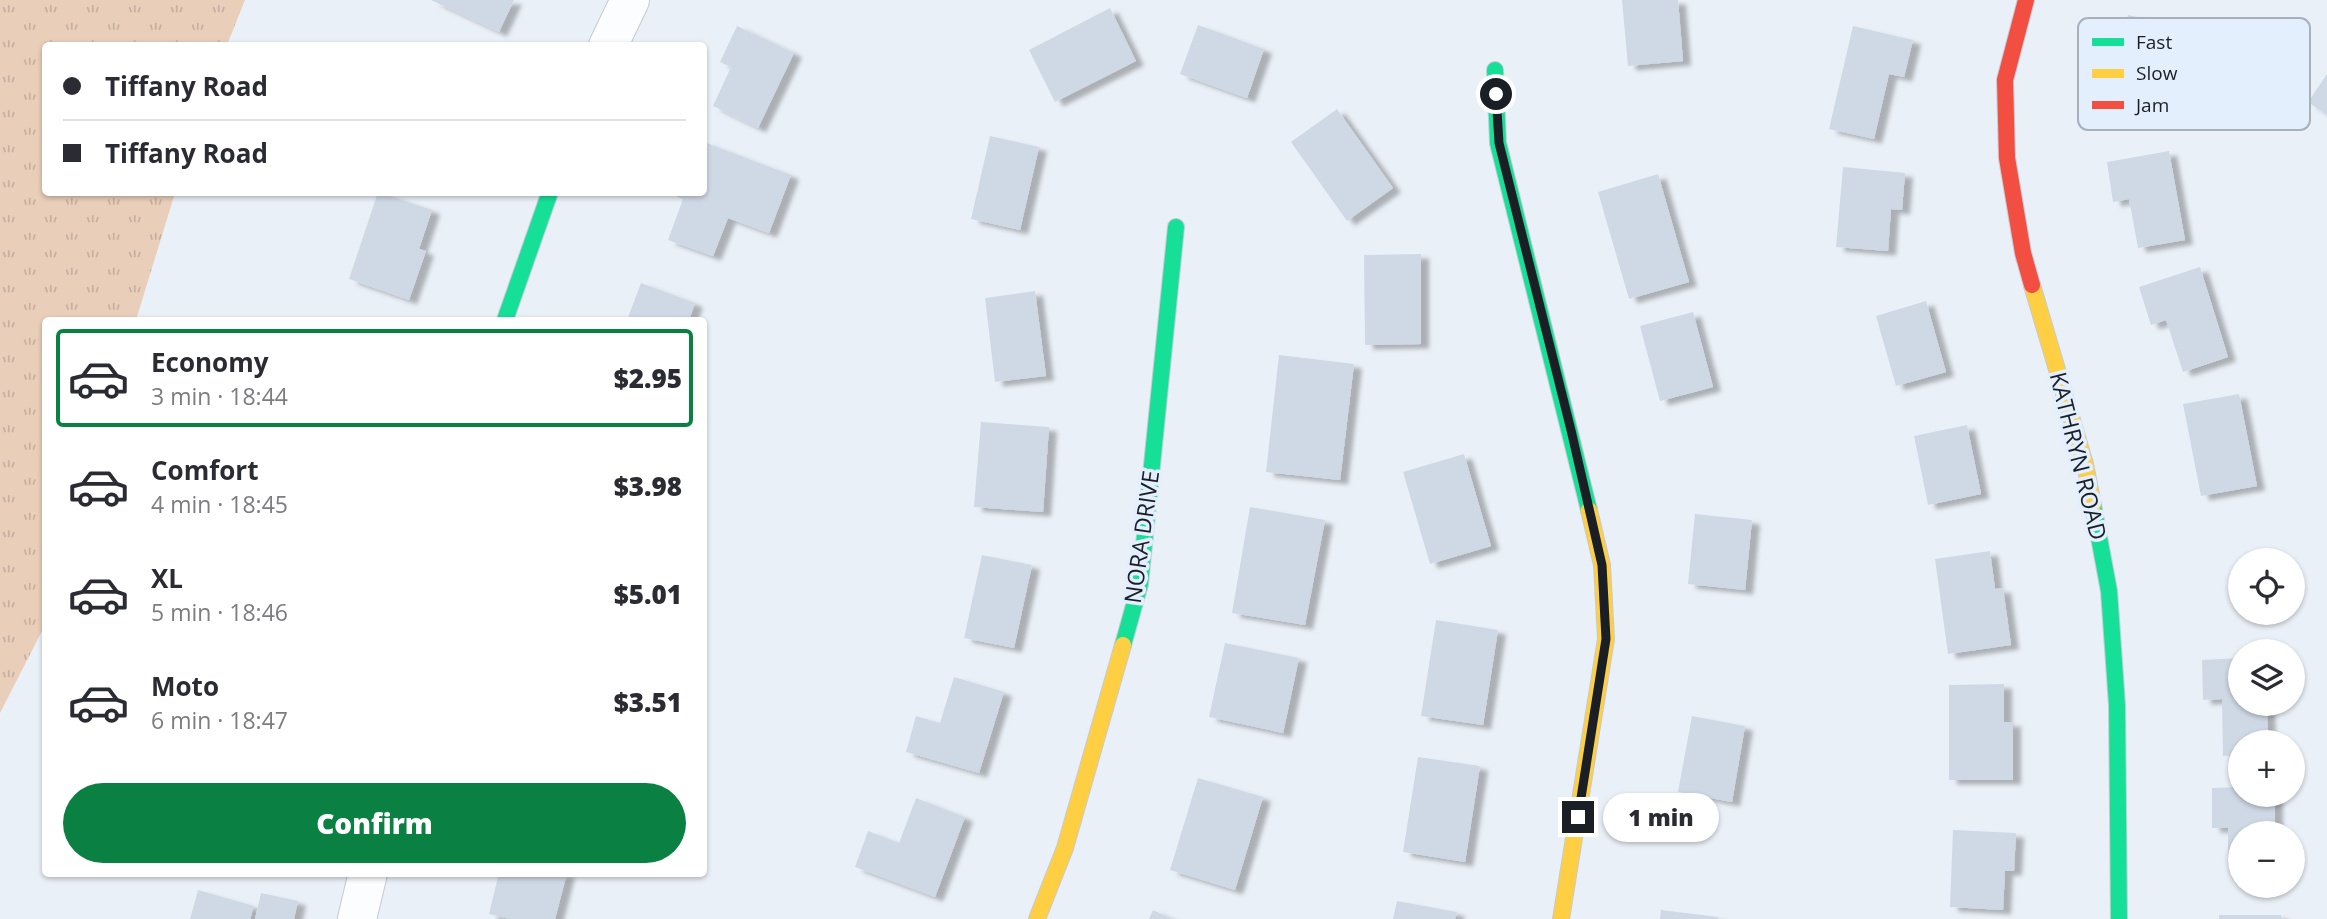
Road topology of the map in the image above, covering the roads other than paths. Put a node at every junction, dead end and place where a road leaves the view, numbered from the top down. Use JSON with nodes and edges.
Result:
{"nodes":[{"id":1,"x":630,"y":0,"type":"edge"},
{"id":2,"x":2026,"y":0,"type":"edge"},
{"id":3,"x":610,"y":42,"type":"edge"},
{"id":4,"x":1495,"y":71,"type":"dead end"},
{"id":5,"x":549,"y":196,"type":"edge"},
{"id":6,"x":1176,"y":227,"type":"dead end"},
{"id":7,"x":506,"y":317,"type":"edge"},
{"id":8,"x":368,"y":877,"type":"edge"},
{"id":9,"x":357,"y":919,"type":"edge"},
{"id":10,"x":1037,"y":919,"type":"edge"},
{"id":11,"x":1561,"y":919,"type":"edge"},
{"id":12,"x":2119,"y":919,"type":"edge"}],
"edges":[{"from":1,"to":3,"type":"street"},
{"from":2,"to":12,"type":"street","name":"KATHRYN ROAD"},
{"from":4,"to":11,"type":"street"},
{"from":5,"to":7,"type":"street"},
{"from":6,"to":10,"type":"street","name":"NORA DRIVE"},
{"from":8,"to":9,"type":"street"}]}
